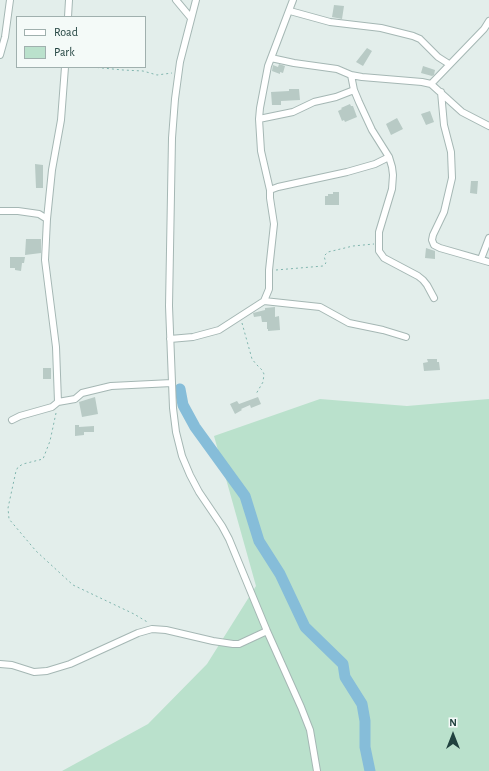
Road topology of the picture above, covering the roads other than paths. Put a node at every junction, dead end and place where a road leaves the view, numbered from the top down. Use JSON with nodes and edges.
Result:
{"nodes":[{"id":1,"x":10,"y":0,"type":"edge"},
{"id":2,"x":70,"y":0,"type":"edge"},
{"id":3,"x":176,"y":0,"type":"edge"},
{"id":4,"x":196,"y":0,"type":"edge"},
{"id":5,"x":293,"y":0,"type":"edge"},
{"id":6,"x":290,"y":11,"type":"junction"},
{"id":7,"x":68,"y":16,"type":"edge"},
{"id":8,"x":191,"y":18,"type":"junction"},
{"id":9,"x":489,"y":21,"type":"edge"},
{"id":10,"x":0,"y":55,"type":"edge"},
{"id":11,"x":271,"y":58,"type":"junction"},
{"id":12,"x":449,"y":64,"type":"junction"},
{"id":13,"x":65,"y":68,"type":"edge"},
{"id":14,"x":351,"y":75,"type":"junction"},
{"id":15,"x":431,"y":84,"type":"junction"},
{"id":16,"x":354,"y":90,"type":"junction"},
{"id":17,"x":441,"y":92,"type":"junction"},
{"id":18,"x":259,"y":119,"type":"junction"},
{"id":19,"x":489,"y":126,"type":"edge"},
{"id":20,"x":389,"y":157,"type":"junction"},
{"id":21,"x":270,"y":190,"type":"junction"},
{"id":22,"x":0,"y":211,"type":"edge"},
{"id":23,"x":47,"y":219,"type":"junction"},
{"id":24,"x":489,"y":238,"type":"edge"},
{"id":25,"x":481,"y":259,"type":"junction"},
{"id":26,"x":489,"y":262,"type":"edge"},
{"id":27,"x":434,"y":298,"type":"dead end"},
{"id":28,"x":264,"y":301,"type":"junction"},
{"id":29,"x":406,"y":337,"type":"dead end"},
{"id":30,"x":170,"y":339,"type":"junction"},
{"id":31,"x":172,"y":382,"type":"junction"},
{"id":32,"x":57,"y":403,"type":"junction"},
{"id":33,"x":12,"y":420,"type":"dead end"},
{"id":34,"x":267,"y":631,"type":"junction"},
{"id":35,"x":0,"y":664,"type":"edge"},
{"id":36,"x":317,"y":771,"type":"edge"}],
"edges":[{"from":1,"to":10,"type":"street"},
{"from":2,"to":7,"type":"street"},
{"from":3,"to":8,"type":"street"},
{"from":4,"to":8,"type":"street"},
{"from":5,"to":6,"type":"street"},
{"from":6,"to":11,"type":"street"},
{"from":6,"to":12,"type":"street"},
{"from":8,"to":30,"type":"street"},
{"from":9,"to":12,"type":"street"},
{"from":11,"to":14,"type":"street"},
{"from":11,"to":18,"type":"street"},
{"from":12,"to":15,"type":"street"},
{"from":13,"to":23,"type":"street"},
{"from":14,"to":15,"type":"street"},
{"from":14,"to":16,"type":"street"},
{"from":15,"to":17,"type":"street"},
{"from":16,"to":18,"type":"street"},
{"from":16,"to":20,"type":"street"},
{"from":17,"to":19,"type":"street"},
{"from":17,"to":25,"type":"street"},
{"from":18,"to":21,"type":"street"},
{"from":20,"to":21,"type":"street"},
{"from":20,"to":27,"type":"street"},
{"from":21,"to":28,"type":"street"},
{"from":22,"to":23,"type":"street"},
{"from":23,"to":32,"type":"street"},
{"from":24,"to":25,"type":"street"},
{"from":25,"to":26,"type":"street"},
{"from":28,"to":29,"type":"street"},
{"from":28,"to":30,"type":"street"},
{"from":30,"to":31,"type":"street"},
{"from":31,"to":32,"type":"street"},
{"from":31,"to":34,"type":"street"},
{"from":32,"to":33,"type":"street"},
{"from":34,"to":35,"type":"street"},
{"from":34,"to":36,"type":"street"}]}
